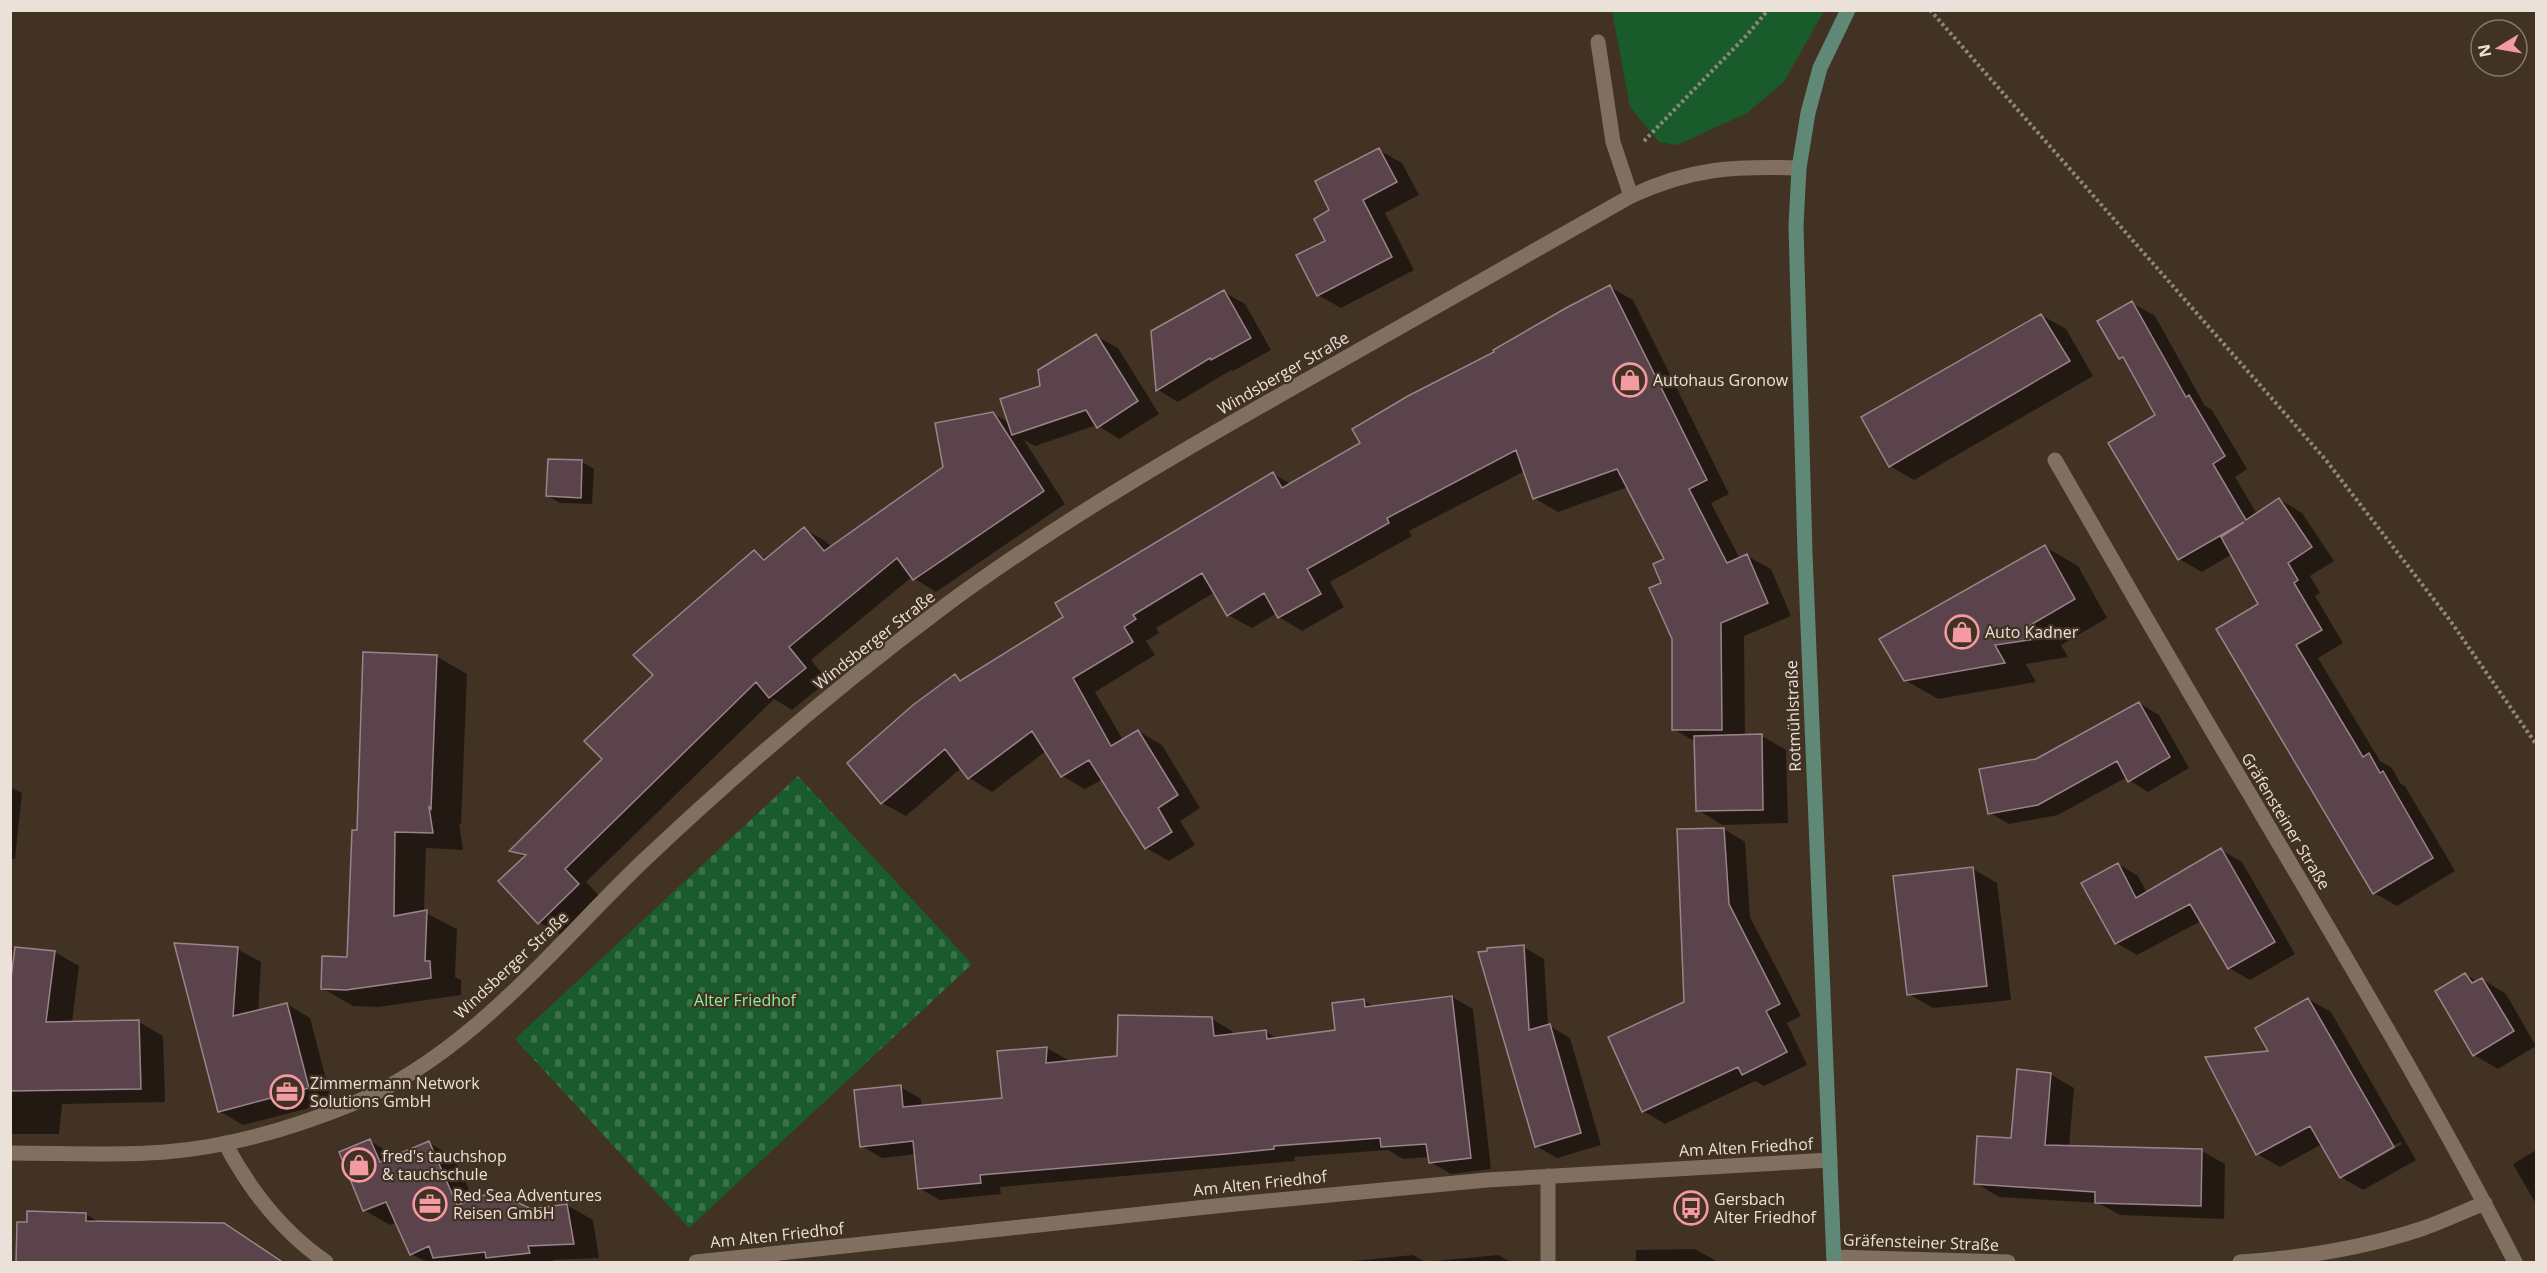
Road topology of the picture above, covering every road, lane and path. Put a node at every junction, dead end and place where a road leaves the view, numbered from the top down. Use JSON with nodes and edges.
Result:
{"nodes":[{"id":1,"x":1768,"y":10,"type":"edge"},
{"id":2,"x":1848,"y":10,"type":"edge"},
{"id":3,"x":1930,"y":10,"type":"edge"},
{"id":4,"x":1598,"y":42,"type":"dead end"},
{"id":5,"x":1799,"y":168,"type":"junction"},
{"id":6,"x":1621,"y":170,"type":"junction"},
{"id":7,"x":1631,"y":196,"type":"junction"},
{"id":8,"x":2055,"y":460,"type":"dead end"},
{"id":9,"x":2536,"y":744,"type":"edge"},
{"id":10,"x":225,"y":1143,"type":"junction"},
{"id":11,"x":10,"y":1153,"type":"edge"},
{"id":12,"x":1830,"y":1160,"type":"junction"},
{"id":13,"x":1548,"y":1176,"type":"junction"},
{"id":14,"x":2485,"y":1203,"type":"junction"},
{"id":15,"x":1834,"y":1260,"type":"edge"},
{"id":16,"x":326,"y":1263,"type":"edge"},
{"id":17,"x":696,"y":1263,"type":"edge"},
{"id":18,"x":1548,"y":1263,"type":"edge"},
{"id":19,"x":2008,"y":1263,"type":"edge"},
{"id":20,"x":2240,"y":1263,"type":"edge"},
{"id":21,"x":2515,"y":1263,"type":"edge"}],
"edges":[{"from":1,"to":6,"type":"path"},
{"from":2,"to":5,"type":"street","name":"Rotmühlstraße"},
{"from":3,"to":9,"type":"path"},
{"from":4,"to":6,"type":"street"},
{"from":5,"to":7,"type":"street","name":"Windsberger Straße"},
{"from":5,"to":12,"type":"street","name":"Rotmühlstraße"},
{"from":6,"to":7,"type":"street"},
{"from":7,"to":10,"type":"street","name":"Windsberger Straße"},
{"from":8,"to":14,"type":"street","name":"Gräfensteiner Straße"},
{"from":10,"to":11,"type":"street","name":"Windsberger Straße"},
{"from":10,"to":16,"type":"street"},
{"from":12,"to":13,"type":"street","name":"Am Alten Friedhof"},
{"from":12,"to":15,"type":"street","name":"Rotmühlstraße"},
{"from":13,"to":17,"type":"street","name":"Am Alten Friedhof"},
{"from":13,"to":18,"type":"street"},
{"from":14,"to":20,"type":"street"},
{"from":14,"to":21,"type":"street","name":"Gräfensteiner Straße"},
{"from":15,"to":19,"type":"street","name":"Gräfensteiner Straße"}]}
